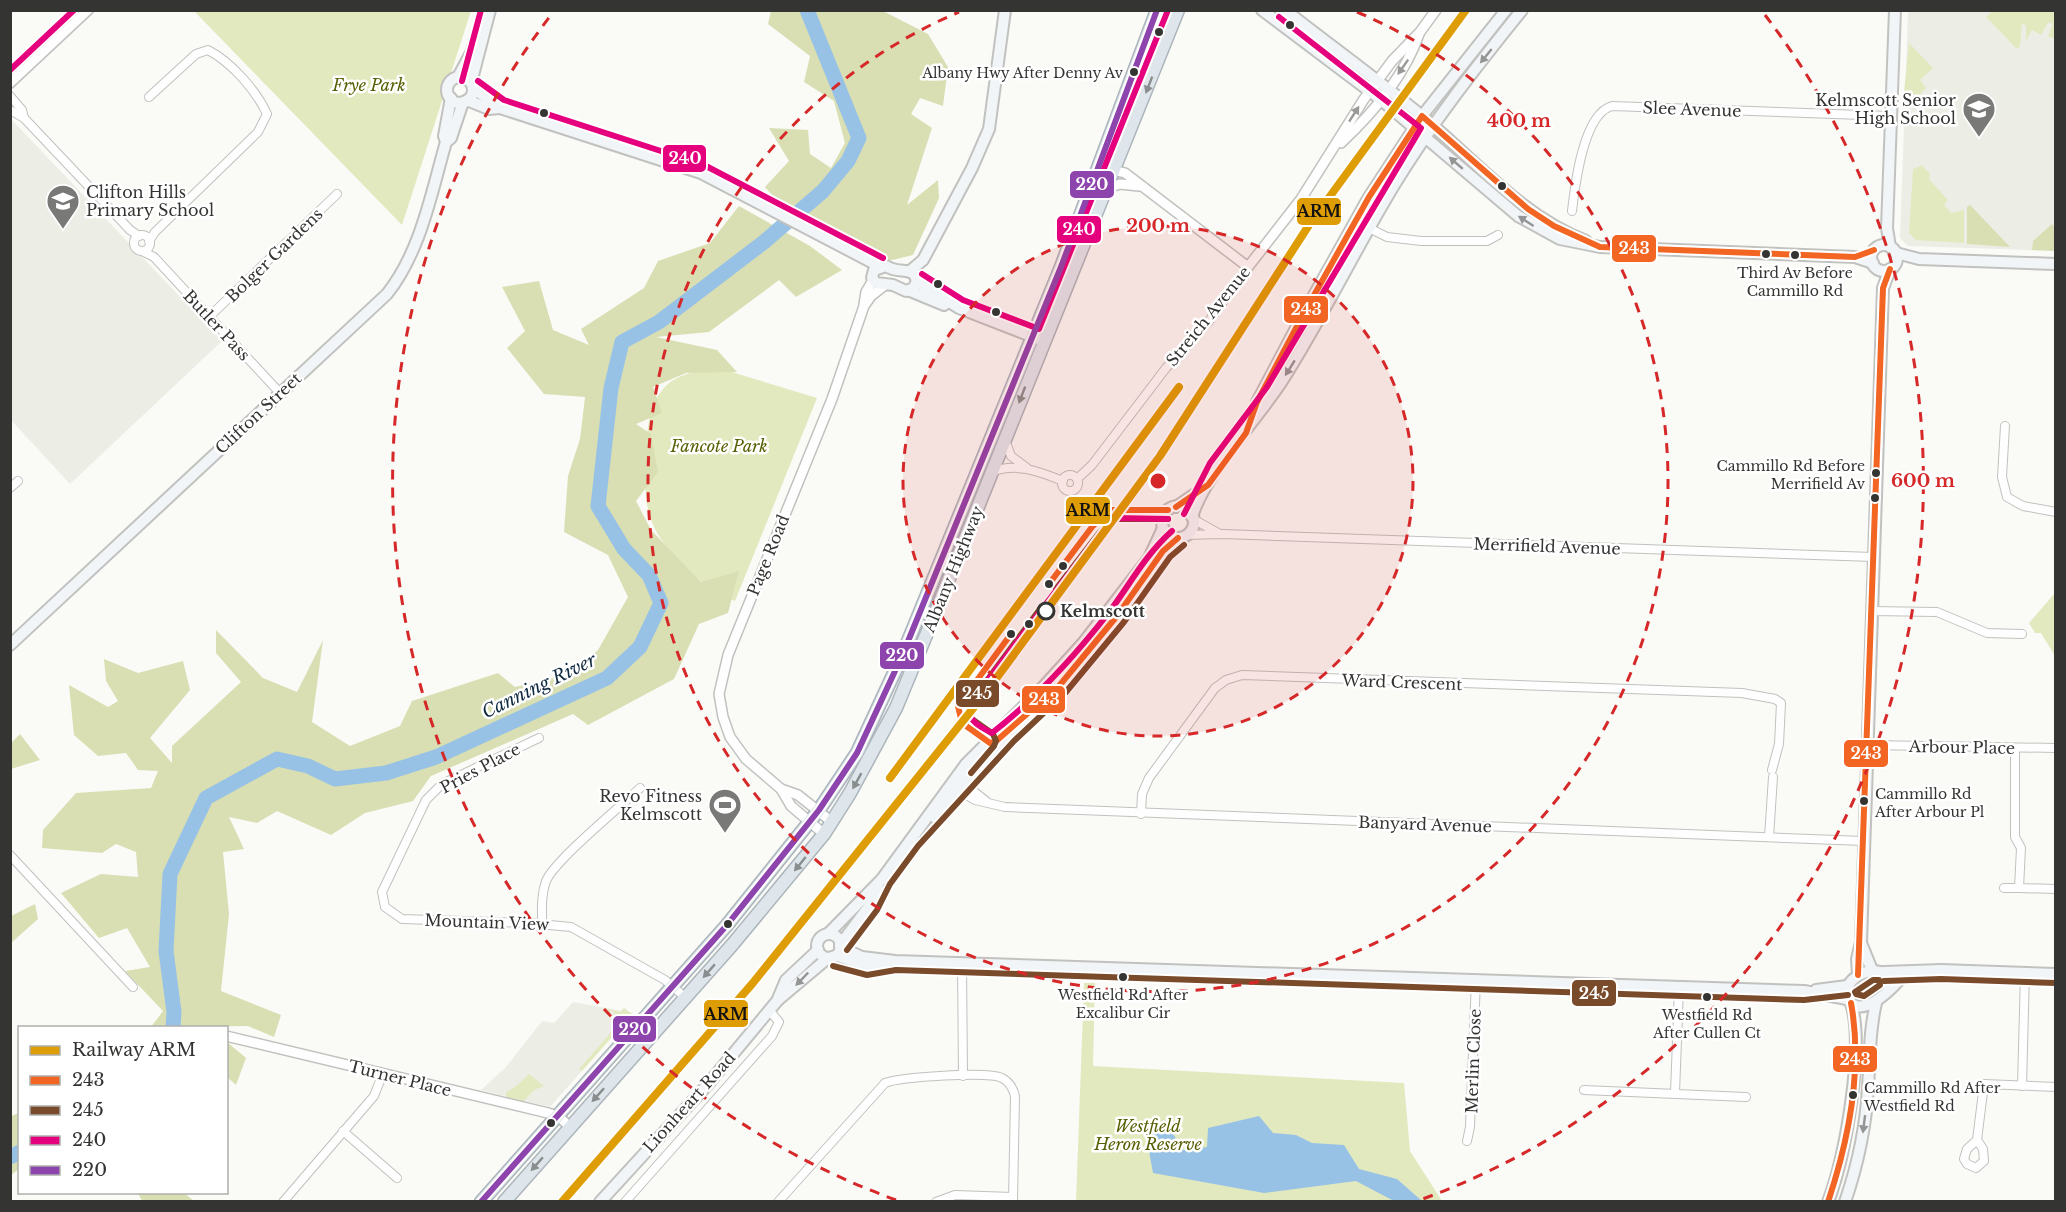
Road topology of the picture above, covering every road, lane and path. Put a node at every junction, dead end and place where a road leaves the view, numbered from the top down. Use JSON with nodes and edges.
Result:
{"nodes":[{"id":1,"x":88,"y":10,"type":"edge"},
{"id":2,"x":484,"y":10,"type":"edge"},
{"id":3,"x":490,"y":10,"type":"edge"},
{"id":4,"x":1005,"y":10,"type":"edge"},
{"id":5,"x":1157,"y":10,"type":"edge"},
{"id":6,"x":1178,"y":10,"type":"edge"},
{"id":7,"x":1262,"y":10,"type":"edge"},
{"id":8,"x":1285,"y":10,"type":"edge"},
{"id":9,"x":1436,"y":10,"type":"edge"},
{"id":10,"x":1506,"y":10,"type":"edge"},
{"id":11,"x":1522,"y":10,"type":"edge"},
{"id":12,"x":1895,"y":10,"type":"edge"},
{"id":13,"x":1420,"y":32,"type":"junction"},
{"id":14,"x":458,"y":77,"type":"junction"},
{"id":15,"x":1377,"y":82,"type":"junction"},
{"id":16,"x":10,"y":83,"type":"edge"},
{"id":17,"x":472,"y":85,"type":"junction"},
{"id":18,"x":1387,"y":89,"type":"junction"},
{"id":19,"x":1370,"y":91,"type":"junction"},
{"id":20,"x":10,"y":96,"type":"edge"},
{"id":21,"x":149,"y":97,"type":"dead end"},
{"id":22,"x":451,"y":98,"type":"junction"},
{"id":23,"x":1380,"y":99,"type":"junction"},
{"id":24,"x":465,"y":101,"type":"junction"},
{"id":25,"x":500,"y":108,"type":"junction"},
{"id":26,"x":10,"y":110,"type":"edge"},
{"id":27,"x":1422,"y":116,"type":"junction"},
{"id":28,"x":1890,"y":116,"type":"junction"},
{"id":29,"x":24,"y":118,"type":"junction"},
{"id":30,"x":1433,"y":126,"type":"junction"},
{"id":31,"x":1415,"y":128,"type":"junction"},
{"id":32,"x":1426,"y":137,"type":"junction"},
{"id":33,"x":446,"y":142,"type":"junction"},
{"id":34,"x":1334,"y":149,"type":"junction"},
{"id":35,"x":1115,"y":168,"type":"junction"},
{"id":36,"x":1139,"y":186,"type":"junction"},
{"id":37,"x":1091,"y":187,"type":"junction"},
{"id":38,"x":1107,"y":188,"type":"junction"},
{"id":39,"x":337,"y":194,"type":"dead end"},
{"id":40,"x":1572,"y":212,"type":"dead end"},
{"id":41,"x":1355,"y":221,"type":"junction"},
{"id":42,"x":1369,"y":228,"type":"junction"},
{"id":43,"x":1498,"y":235,"type":"dead end"},
{"id":44,"x":143,"y":240,"type":"junction"},
{"id":45,"x":1600,"y":247,"type":"junction"},
{"id":46,"x":1885,"y":249,"type":"junction"},
{"id":47,"x":154,"y":257,"type":"junction"},
{"id":48,"x":1855,"y":257,"type":"junction"},
{"id":49,"x":1919,"y":259,"type":"junction"},
{"id":50,"x":2055,"y":264,"type":"edge"},
{"id":51,"x":1875,"y":266,"type":"junction"},
{"id":52,"x":1248,"y":267,"type":"junction"},
{"id":53,"x":1892,"y":268,"type":"junction"},
{"id":54,"x":875,"y":273,"type":"junction"},
{"id":55,"x":913,"y":280,"type":"junction"},
{"id":56,"x":885,"y":285,"type":"junction"},
{"id":57,"x":1883,"y":288,"type":"junction"},
{"id":58,"x":864,"y":306,"type":"junction"},
{"id":59,"x":210,"y":316,"type":"junction"},
{"id":60,"x":1031,"y":336,"type":"junction"},
{"id":61,"x":1044,"y":341,"type":"junction"},
{"id":62,"x":280,"y":393,"type":"junction"},
{"id":63,"x":2005,"y":426,"type":"dead end"},
{"id":64,"x":1246,"y":433,"type":"junction"},
{"id":65,"x":1005,"y":439,"type":"junction"},
{"id":66,"x":1027,"y":468,"type":"junction"},
{"id":67,"x":992,"y":472,"type":"junction"},
{"id":68,"x":1077,"y":479,"type":"junction"},
{"id":69,"x":18,"y":481,"type":"dead end"},
{"id":70,"x":1063,"y":481,"type":"junction"},
{"id":71,"x":1208,"y":485,"type":"junction"},
{"id":72,"x":10,"y":488,"type":"edge"},
{"id":73,"x":1176,"y":507,"type":"junction"},
{"id":74,"x":2055,"y":512,"type":"edge"},
{"id":75,"x":1193,"y":518,"type":"junction"},
{"id":76,"x":1163,"y":528,"type":"junction"},
{"id":77,"x":1222,"y":534,"type":"junction"},
{"id":78,"x":1182,"y":537,"type":"junction"},
{"id":79,"x":1873,"y":557,"type":"junction"},
{"id":80,"x":921,"y":610,"type":"junction"},
{"id":81,"x":1871,"y":610,"type":"junction"},
{"id":82,"x":934,"y":616,"type":"junction"},
{"id":83,"x":2022,"y":634,"type":"dead end"},
{"id":84,"x":10,"y":645,"type":"edge"},
{"id":85,"x":1027,"y":717,"type":"junction"},
{"id":86,"x":539,"y":738,"type":"dead end"},
{"id":87,"x":987,"y":741,"type":"junction"},
{"id":88,"x":1868,"y":745,"type":"junction"},
{"id":89,"x":2015,"y":748,"type":"junction"},
{"id":90,"x":2055,"y":748,"type":"edge"},
{"id":91,"x":957,"y":784,"type":"junction"},
{"id":92,"x":640,"y":789,"type":"dead end"},
{"id":93,"x":781,"y":789,"type":"junction"},
{"id":94,"x":819,"y":810,"type":"junction"},
{"id":95,"x":1141,"y":814,"type":"junction"},
{"id":96,"x":809,"y":822,"type":"junction"},
{"id":97,"x":832,"y":822,"type":"junction"},
{"id":98,"x":824,"y":834,"type":"junction"},
{"id":99,"x":1769,"y":837,"type":"junction"},
{"id":100,"x":1863,"y":841,"type":"junction"},
{"id":101,"x":10,"y":855,"type":"edge"},
{"id":102,"x":882,"y":879,"type":"junction"},
{"id":103,"x":2004,"y":888,"type":"dead end"},
{"id":104,"x":2019,"y":888,"type":"junction"},
{"id":105,"x":2055,"y":889,"type":"edge"},
{"id":106,"x":383,"y":902,"type":"joint"},
{"id":107,"x":542,"y":923,"type":"junction"},
{"id":108,"x":828,"y":934,"type":"junction"},
{"id":109,"x":1861,"y":942,"type":"junction"},
{"id":110,"x":840,"y":946,"type":"junction"},
{"id":111,"x":818,"y":950,"type":"junction"},
{"id":112,"x":830,"y":958,"type":"junction"},
{"id":113,"x":895,"y":961,"type":"junction"},
{"id":114,"x":962,"y":963,"type":"junction"},
{"id":115,"x":1872,"y":970,"type":"junction"},
{"id":116,"x":1884,"y":972,"type":"junction"},
{"id":117,"x":1905,"y":973,"type":"junction"},
{"id":118,"x":2025,"y":973,"type":"junction"},
{"id":119,"x":2055,"y":974,"type":"edge"},
{"id":120,"x":1858,"y":975,"type":"junction"},
{"id":121,"x":1476,"y":980,"type":"junction"},
{"id":122,"x":673,"y":986,"type":"junction"},
{"id":123,"x":1847,"y":986,"type":"junction"},
{"id":124,"x":133,"y":987,"type":"dead end"},
{"id":125,"x":1679,"y":987,"type":"junction"},
{"id":126,"x":1889,"y":988,"type":"junction"},
{"id":127,"x":1804,"y":991,"type":"junction"},
{"id":128,"x":686,"y":998,"type":"junction"},
{"id":129,"x":1849,"y":1001,"type":"junction"},
{"id":130,"x":1876,"y":1003,"type":"junction"},
{"id":131,"x":773,"y":1006,"type":"junction"},
{"id":132,"x":228,"y":1036,"type":"edge"},
{"id":133,"x":383,"y":1073,"type":"junction"},
{"id":134,"x":963,"y":1076,"type":"junction"},
{"id":135,"x":2022,"y":1086,"type":"junction"},
{"id":136,"x":2055,"y":1087,"type":"edge"},
{"id":137,"x":1584,"y":1090,"type":"dead end"},
{"id":138,"x":1675,"y":1093,"type":"junction"},
{"id":139,"x":1746,"y":1097,"type":"dead end"},
{"id":140,"x":558,"y":1116,"type":"junction"},
{"id":141,"x":569,"y":1126,"type":"junction"},
{"id":142,"x":343,"y":1131,"type":"junction"},
{"id":143,"x":1977,"y":1140,"type":"dead end"},
{"id":144,"x":1467,"y":1141,"type":"dead end"},
{"id":145,"x":397,"y":1178,"type":"dead end"},
{"id":146,"x":1013,"y":1199,"type":"edge"},
{"id":147,"x":283,"y":1202,"type":"edge"},
{"id":148,"x":481,"y":1202,"type":"edge"},
{"id":149,"x":504,"y":1202,"type":"edge"},
{"id":150,"x":600,"y":1202,"type":"edge"},
{"id":151,"x":625,"y":1202,"type":"edge"},
{"id":152,"x":778,"y":1202,"type":"edge"},
{"id":153,"x":936,"y":1202,"type":"edge"},
{"id":154,"x":1828,"y":1202,"type":"edge"},
{"id":155,"x":1845,"y":1202,"type":"edge"}],
"edges":[{"from":1,"to":16,"type":"street"},
{"from":2,"to":14,"type":"main road"},
{"from":3,"to":17,"type":"main road"},
{"from":4,"to":55,"type":"main road"},
{"from":5,"to":37,"type":"highway","name":"Albany Highway"},
{"from":6,"to":35,"type":"highway","name":"Albany Highway","one_way":true},
{"from":7,"to":19,"type":"main road"},
{"from":8,"to":15,"type":"main road"},
{"from":9,"to":13,"type":"street","name":"Streich Avenue"},
{"from":10,"to":27,"type":"main road"},
{"from":11,"to":30,"type":"main road","one_way":true},
{"from":12,"to":28,"type":"main road"},
{"from":13,"to":15,"type":"street","name":"Streich Avenue"},
{"from":13,"to":18,"type":"street","name":"Streich Avenue","one_way":true},
{"from":14,"to":17,"type":"main road"},
{"from":14,"to":22,"type":"main road"},
{"from":15,"to":18,"type":"main road"},
{"from":15,"to":19,"type":"street","name":"Streich Avenue"},
{"from":17,"to":24,"type":"main road"},
{"from":17,"to":25,"type":"main road"},
{"from":18,"to":23,"type":"street","name":"Streich Avenue"},
{"from":18,"to":27,"type":"main road"},
{"from":19,"to":23,"type":"main road"},
{"from":34,"to":19,"type":"street","name":"Streich Avenue","one_way":true},
{"from":20,"to":29,"type":"street","name":"Butler Pass"},
{"from":21,"to":44,"type":"street"},
{"from":22,"to":24,"type":"main road"},
{"from":22,"to":33,"type":"main road","name":"Clifton Street"},
{"from":23,"to":31,"type":"main road"},
{"from":23,"to":34,"type":"street","name":"Streich Avenue"},
{"from":24,"to":25,"type":"main road"},
{"from":24,"to":33,"type":"main road","name":"Clifton Street"},
{"from":25,"to":54,"type":"main road"},
{"from":26,"to":29,"type":"street","name":"Butler Pass"},
{"from":27,"to":30,"type":"main road"},
{"from":27,"to":31,"type":"main road"},
{"from":28,"to":40,"type":"street","name":"Slee Avenue"},
{"from":28,"to":46,"type":"main road"},
{"from":29,"to":44,"type":"street","name":"Butler Pass"},
{"from":30,"to":32,"type":"main road"},
{"from":30,"to":45,"type":"main road"},
{"from":31,"to":32,"type":"main road"},
{"from":31,"to":41,"type":"main road"},
{"from":32,"to":42,"type":"main road"},
{"from":45,"to":32,"type":"main road","one_way":true},
{"from":33,"to":62,"type":"main road","name":"Clifton Street"},
{"from":34,"to":52,"type":"street","name":"Streich Avenue"},
{"from":35,"to":36,"type":"street"},
{"from":35,"to":37,"type":"street"},
{"from":35,"to":38,"type":"highway","name":"Albany Highway"},
{"from":36,"to":38,"type":"street"},
{"from":36,"to":52,"type":"street"},
{"from":37,"to":60,"type":"highway","name":"Albany Highway"},
{"from":38,"to":61,"type":"highway","name":"Albany Highway"},
{"from":39,"to":59,"type":"street","name":"Bolger Gardens"},
{"from":41,"to":42,"type":"street"},
{"from":41,"to":64,"type":"main road"},
{"from":42,"to":43,"type":"street"},
{"from":42,"to":64,"type":"main road","one_way":true},
{"from":44,"to":47,"type":"street","name":"Butler Pass"},
{"from":44,"to":47,"type":"street","name":"Butler Pass"},
{"from":45,"to":48,"type":"main road"},
{"from":46,"to":48,"type":"main road"},
{"from":46,"to":49,"type":"main road"},
{"from":46,"to":51,"type":"main road"},
{"from":46,"to":53,"type":"main road"},
{"from":47,"to":59,"type":"street","name":"Butler Pass"},
{"from":48,"to":51,"type":"main road"},
{"from":49,"to":50,"type":"main road"},
{"from":49,"to":53,"type":"main road"},
{"from":51,"to":53,"type":"main road"},
{"from":51,"to":57,"type":"main road"},
{"from":52,"to":68,"type":"street","name":"Streich Avenue"},
{"from":53,"to":57,"type":"main road"},
{"from":54,"to":55,"type":"main road"},
{"from":54,"to":56,"type":"main road"},
{"from":54,"to":58,"type":"street","name":"Page Road"},
{"from":55,"to":56,"type":"main road"},
{"from":55,"to":60,"type":"main road"},
{"from":56,"to":58,"type":"street","name":"Page Road"},
{"from":57,"to":79,"type":"main road"},
{"from":58,"to":93,"type":"street","name":"Page Road"},
{"from":59,"to":62,"type":"street","name":"Butler Pass"},
{"from":60,"to":61,"type":"main road"},
{"from":60,"to":80,"type":"highway","name":"Albany Highway"},
{"from":61,"to":65,"type":"highway","name":"Albany Highway","one_way":true},
{"from":62,"to":84,"type":"main road","name":"Clifton Street"},
{"from":63,"to":74,"type":"street"},
{"from":64,"to":71,"type":"main road"},
{"from":65,"to":66,"type":"street"},
{"from":65,"to":67,"type":"highway","name":"Albany Highway"},
{"from":66,"to":67,"type":"street"},
{"from":66,"to":70,"type":"street"},
{"from":67,"to":82,"type":"highway","name":"Albany Highway"},
{"from":68,"to":70,"type":"street"},
{"from":68,"to":70,"type":"street"},
{"from":69,"to":72,"type":"street"},
{"from":71,"to":73,"type":"main road"},
{"from":71,"to":75,"type":"main road"},
{"from":73,"to":75,"type":"main road"},
{"from":73,"to":76,"type":"main road"},
{"from":75,"to":77,"type":"street","name":"Merrifield Avenue"},
{"from":75,"to":78,"type":"main road"},
{"from":76,"to":78,"type":"main road"},
{"from":76,"to":87,"type":"main road"},
{"from":77,"to":78,"type":"street","name":"Merrifield Avenue"},
{"from":77,"to":79,"type":"street","name":"Merrifield Avenue"},
{"from":78,"to":85,"type":"main road"},
{"from":79,"to":81,"type":"main road"},
{"from":80,"to":82,"type":"highway"},
{"from":80,"to":94,"type":"highway","name":"Albany Highway"},
{"from":81,"to":83,"type":"street"},
{"from":81,"to":88,"type":"main road"},
{"from":82,"to":97,"type":"highway","name":"Albany Highway","one_way":true},
{"from":85,"to":87,"type":"main road"},
{"from":85,"to":91,"type":"main road"},
{"from":86,"to":106,"type":"street","name":"Pries Place"},
{"from":87,"to":91,"type":"main road"},
{"from":88,"to":89,"type":"street","name":"Arbour Place"},
{"from":88,"to":100,"type":"main road"},
{"from":89,"to":90,"type":"street","name":"Arbour Place"},
{"from":89,"to":104,"type":"street"},
{"from":91,"to":95,"type":"street","name":"Banyard Avenue"},
{"from":91,"to":102,"type":"main road"},
{"from":92,"to":107,"type":"street"},
{"from":93,"to":94,"type":"street","name":"Page Road"},
{"from":93,"to":96,"type":"street","name":"Page Road"},
{"from":94,"to":96,"type":"highway","name":"Albany Highway"},
{"from":94,"to":97,"type":"street","name":"Page Road"},
{"from":95,"to":99,"type":"street","name":"Banyard Avenue"},
{"from":95,"to":99,"type":"street","name":"Ward Crescent"},
{"from":96,"to":98,"type":"street","name":"Page Road"},
{"from":96,"to":122,"type":"highway","name":"Albany Highway"},
{"from":97,"to":98,"type":"highway","name":"Albany Highway"},
{"from":98,"to":128,"type":"highway","name":"Albany Highway","one_way":true},
{"from":99,"to":100,"type":"street","name":"Banyard Avenue"},
{"from":100,"to":109,"type":"main road"},
{"from":101,"to":124,"type":"street"},
{"from":102,"to":108,"type":"main road"},
{"from":102,"to":110,"type":"main road"},
{"from":103,"to":104,"type":"street"},
{"from":104,"to":105,"type":"street"},
{"from":106,"to":107,"type":"street","name":"Mountain View"},
{"from":107,"to":122,"type":"street","name":"Mountain View"},
{"from":108,"to":110,"type":"main road"},
{"from":108,"to":111,"type":"main road"},
{"from":109,"to":115,"type":"main road"},
{"from":109,"to":120,"type":"main road"},
{"from":110,"to":112,"type":"main road"},
{"from":110,"to":113,"type":"main road"},
{"from":111,"to":112,"type":"main road"},
{"from":111,"to":131,"type":"main road","name":"Lionheart Road"},
{"from":112,"to":113,"type":"main road"},
{"from":112,"to":131,"type":"main road","name":"Lionheart Road","one_way":true},
{"from":113,"to":114,"type":"main road"},
{"from":114,"to":121,"type":"main road"},
{"from":114,"to":134,"type":"street"},
{"from":115,"to":116,"type":"main road"},
{"from":115,"to":120,"type":"main road"},
{"from":116,"to":117,"type":"main road"},
{"from":116,"to":126,"type":"main road"},
{"from":117,"to":118,"type":"main road"},
{"from":117,"to":126,"type":"main road"},
{"from":118,"to":119,"type":"main road"},
{"from":118,"to":135,"type":"street"},
{"from":120,"to":123,"type":"main road"},
{"from":121,"to":125,"type":"main road"},
{"from":121,"to":144,"type":"street","name":"Merlin Close"},
{"from":122,"to":128,"type":"street","name":"Mountain View"},
{"from":122,"to":140,"type":"highway","name":"Albany Highway"},
{"from":123,"to":127,"type":"main road"},
{"from":123,"to":129,"type":"main road"},
{"from":125,"to":127,"type":"main road"},
{"from":125,"to":138,"type":"street"},
{"from":126,"to":130,"type":"main road"},
{"from":127,"to":129,"type":"main road"},
{"from":128,"to":141,"type":"highway","name":"Albany Highway","one_way":true},
{"from":129,"to":130,"type":"main road"},
{"from":129,"to":154,"type":"main road"},
{"from":130,"to":155,"type":"main road","one_way":true},
{"from":131,"to":150,"type":"main road","name":"Lionheart Road"},
{"from":131,"to":151,"type":"street"},
{"from":132,"to":133,"type":"street","name":"Turner Place"},
{"from":133,"to":140,"type":"street","name":"Turner Place"},
{"from":133,"to":142,"type":"street"},
{"from":134,"to":146,"type":"street"},
{"from":134,"to":152,"type":"street"},
{"from":135,"to":136,"type":"street"},
{"from":135,"to":143,"type":"street"},
{"from":137,"to":138,"type":"street"},
{"from":138,"to":139,"type":"street"},
{"from":140,"to":141,"type":"street","name":"Turner Place"},
{"from":140,"to":148,"type":"highway","name":"Albany Highway"},
{"from":141,"to":149,"type":"highway","name":"Albany Highway","one_way":true},
{"from":142,"to":145,"type":"street"},
{"from":142,"to":147,"type":"street"},
{"from":146,"to":153,"type":"street"}]}
